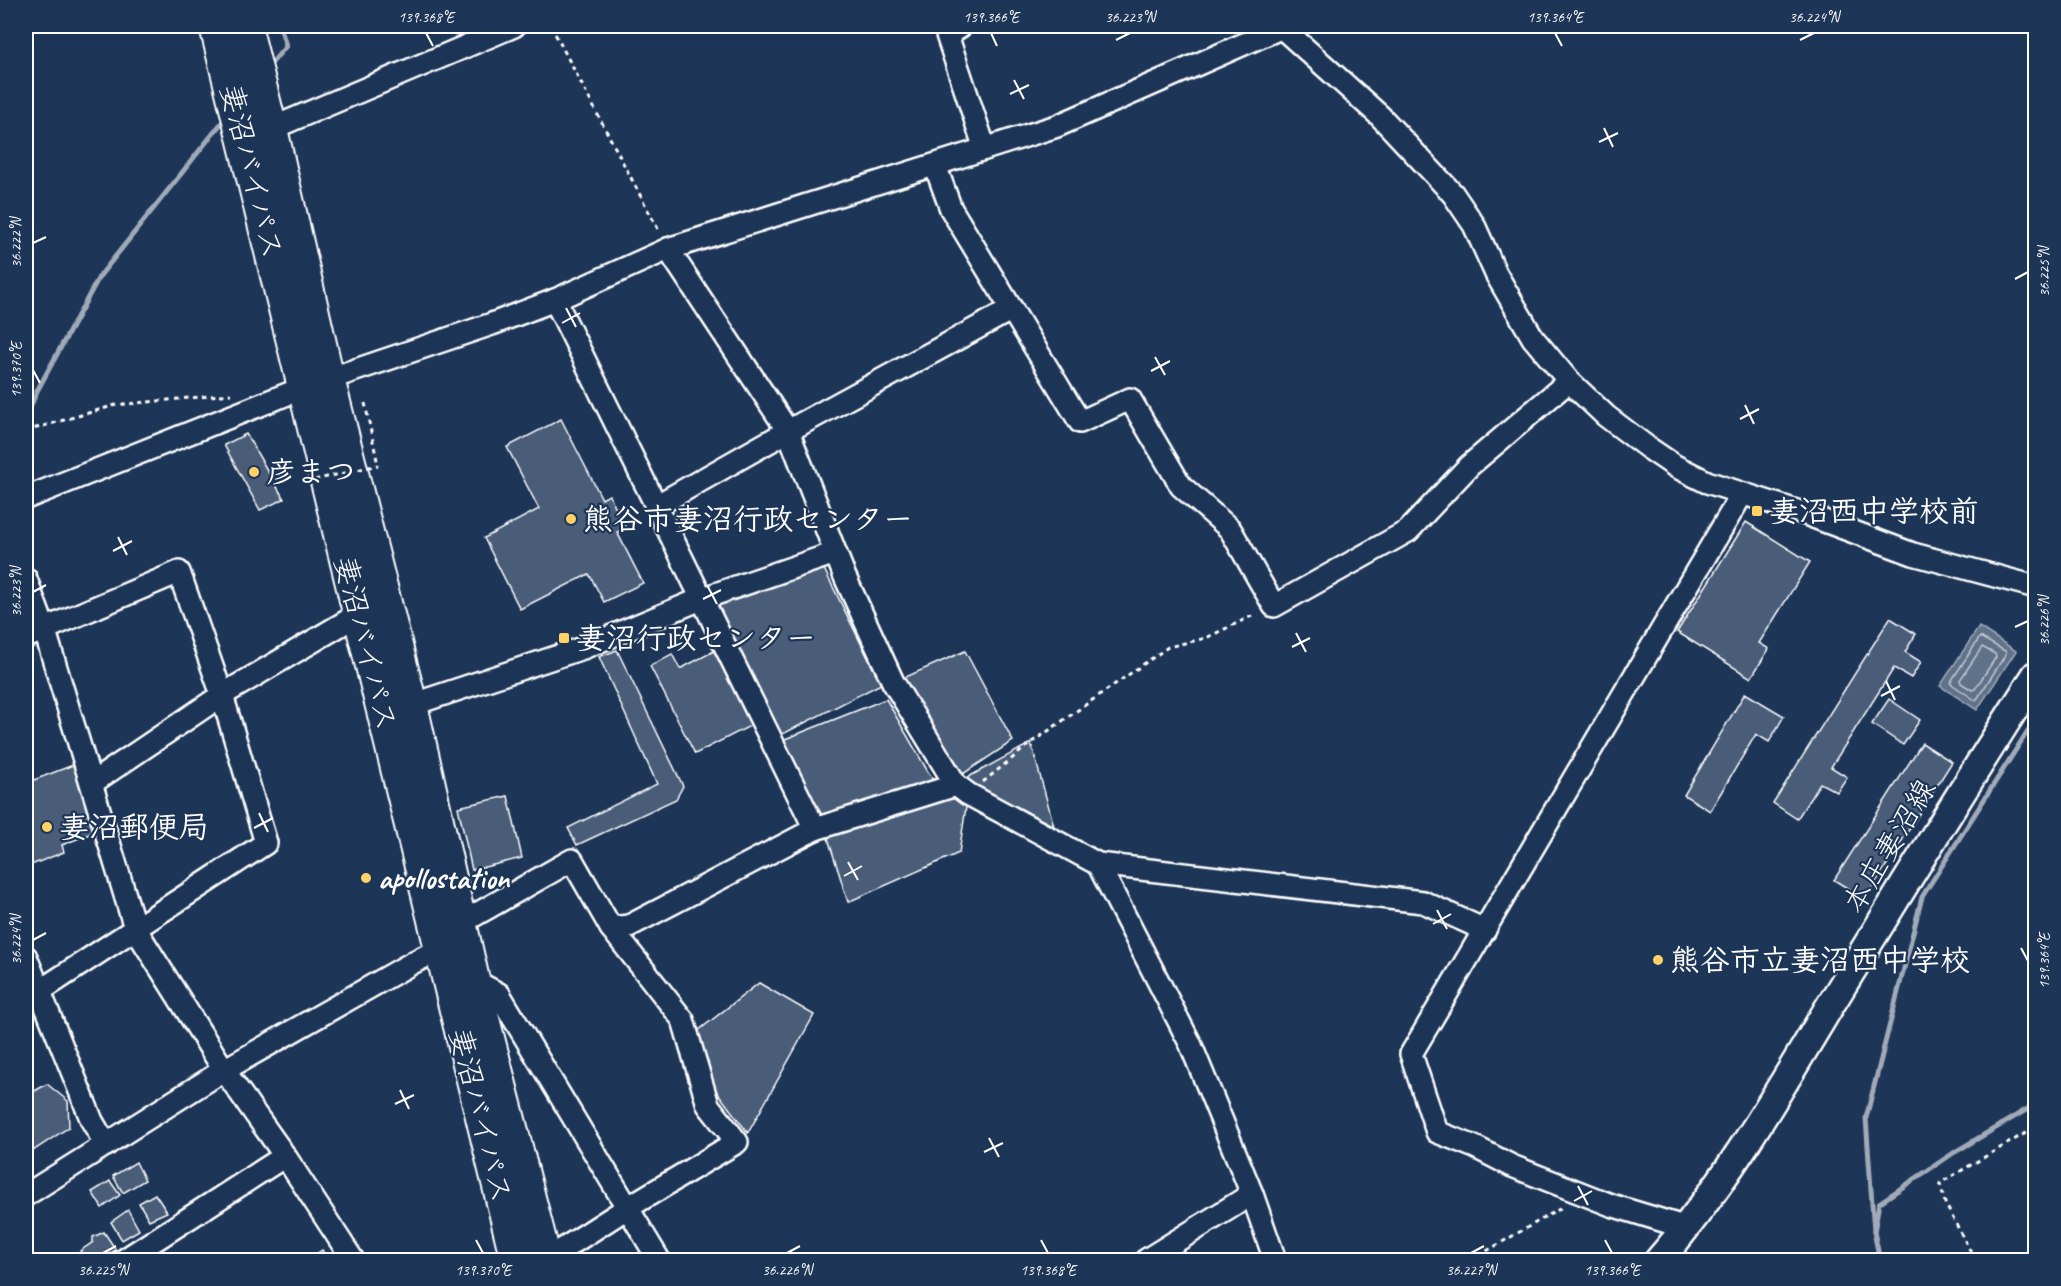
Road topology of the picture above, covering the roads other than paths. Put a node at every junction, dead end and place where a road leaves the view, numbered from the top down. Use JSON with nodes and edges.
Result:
{"nodes":[{"id":1,"x":216,"y":26,"type":"edge"},
{"id":2,"x":245,"y":26,"type":"edge"},
{"id":3,"x":514,"y":26,"type":"edge"},
{"id":4,"x":961,"y":26,"type":"edge"},
{"id":5,"x":1282,"y":26,"type":"edge"},
{"id":6,"x":258,"y":134,"type":"junction"},
{"id":7,"x":985,"y":149,"type":"junction"},
{"id":8,"x":935,"y":165,"type":"junction"},
{"id":9,"x":668,"y":249,"type":"junction"},
{"id":10,"x":555,"y":300,"type":"junction"},
{"id":11,"x":1012,"y":309,"type":"junction"},
{"id":12,"x":1569,"y":381,"type":"junction"},
{"id":13,"x":316,"y":383,"type":"junction"},
{"id":14,"x":788,"y":431,"type":"junction"},
{"id":15,"x":1742,"y":494,"type":"junction"},
{"id":16,"x":26,"y":498,"type":"edge"},
{"id":17,"x":656,"y":506,"type":"junction"},
{"id":18,"x":835,"y":553,"type":"junction"},
{"id":19,"x":26,"y":579,"type":"edge"},
{"id":20,"x":2036,"y":587,"type":"edge"},
{"id":21,"x":701,"y":599,"type":"junction"},
{"id":22,"x":359,"y":614,"type":"junction"},
{"id":23,"x":35,"y":632,"type":"edge"},
{"id":24,"x":2036,"y":675,"type":"edge"},
{"id":25,"x":222,"y":695,"type":"junction"},
{"id":26,"x":411,"y":705,"type":"junction"},
{"id":27,"x":92,"y":783,"type":"junction"},
{"id":28,"x":962,"y":789,"type":"junction"},
{"id":29,"x":815,"y":829,"type":"junction"},
{"id":30,"x":1098,"y":864,"type":"junction"},
{"id":31,"x":461,"y":923,"type":"junction"},
{"id":32,"x":135,"y":928,"type":"junction"},
{"id":33,"x":611,"y":928,"type":"junction"},
{"id":34,"x":1485,"y":930,"type":"junction"},
{"id":35,"x":440,"y":949,"type":"junction"},
{"id":36,"x":26,"y":957,"type":"edge"},
{"id":37,"x":473,"y":980,"type":"junction"},
{"id":38,"x":33,"y":996,"type":"edge"},
{"id":39,"x":224,"y":1070,"type":"junction"},
{"id":40,"x":106,"y":1145,"type":"junction"},
{"id":41,"x":285,"y":1156,"type":"junction"},
{"id":42,"x":1252,"y":1194,"type":"junction"},
{"id":43,"x":26,"y":1195,"type":"edge"},
{"id":44,"x":627,"y":1208,"type":"junction"},
{"id":45,"x":1675,"y":1248,"type":"edge"},
{"id":46,"x":124,"y":1260,"type":"edge"},
{"id":47,"x":353,"y":1260,"type":"edge"},
{"id":48,"x":517,"y":1260,"type":"edge"},
{"id":49,"x":545,"y":1260,"type":"edge"},
{"id":50,"x":659,"y":1260,"type":"edge"},
{"id":51,"x":1146,"y":1260,"type":"edge"},
{"id":52,"x":1275,"y":1260,"type":"edge"}],
"edges":[{"from":1,"to":6,"type":"highway","name":"妻沼バイパス"},
{"from":2,"to":6,"type":"highway","name":"妻沼バイパス"},
{"from":3,"to":6,"type":"street"},
{"from":4,"to":7,"type":"street"},
{"from":5,"to":7,"type":"street"},
{"from":5,"to":12,"type":"street"},
{"from":6,"to":13,"type":"highway","name":"妻沼バイパス"},
{"from":7,"to":8,"type":"street"},
{"from":8,"to":9,"type":"street"},
{"from":8,"to":11,"type":"street"},
{"from":9,"to":10,"type":"street"},
{"from":9,"to":14,"type":"street"},
{"from":10,"to":13,"type":"street"},
{"from":10,"to":17,"type":"street"},
{"from":11,"to":12,"type":"street"},
{"from":11,"to":14,"type":"street"},
{"from":12,"to":15,"type":"street"},
{"from":13,"to":16,"type":"street"},
{"from":13,"to":22,"type":"highway","name":"妻沼バイパス"},
{"from":13,"to":26,"type":"highway","name":"妻沼バイパス"},
{"from":14,"to":17,"type":"street"},
{"from":14,"to":18,"type":"street"},
{"from":15,"to":20,"type":"street"},
{"from":15,"to":34,"type":"street"},
{"from":17,"to":21,"type":"street"},
{"from":18,"to":21,"type":"street"},
{"from":18,"to":28,"type":"street"},
{"from":19,"to":23,"type":"street"},
{"from":21,"to":26,"type":"street"},
{"from":21,"to":29,"type":"street"},
{"from":22,"to":25,"type":"street"},
{"from":22,"to":35,"type":"highway","name":"妻沼バイパス"},
{"from":23,"to":25,"type":"street"},
{"from":23,"to":27,"type":"street"},
{"from":24,"to":45,"type":"main road","name":"本庄妻沼線"},
{"from":25,"to":27,"type":"street"},
{"from":25,"to":32,"type":"street"},
{"from":26,"to":31,"type":"highway","name":"妻沼バイパス"},
{"from":27,"to":32,"type":"street"},
{"from":28,"to":29,"type":"street"},
{"from":28,"to":30,"type":"street"},
{"from":29,"to":33,"type":"street"},
{"from":30,"to":34,"type":"street"},
{"from":30,"to":42,"type":"street"},
{"from":31,"to":33,"type":"street"},
{"from":31,"to":37,"type":"highway","name":"妻沼バイパス"},
{"from":32,"to":38,"type":"street"},
{"from":32,"to":39,"type":"street"},
{"from":33,"to":44,"type":"street"},
{"from":34,"to":45,"type":"street"},
{"from":35,"to":39,"type":"street"},
{"from":35,"to":48,"type":"highway","name":"妻沼バイパス"},
{"from":36,"to":38,"type":"street"},
{"from":37,"to":44,"type":"street"},
{"from":37,"to":49,"type":"highway","name":"妻沼バイパス"},
{"from":38,"to":40,"type":"street"},
{"from":39,"to":40,"type":"street"},
{"from":39,"to":41,"type":"street"},
{"from":40,"to":43,"type":"street"},
{"from":41,"to":46,"type":"street"},
{"from":41,"to":47,"type":"street"},
{"from":42,"to":51,"type":"street"},
{"from":42,"to":52,"type":"street"},
{"from":44,"to":49,"type":"street"},
{"from":44,"to":50,"type":"street"}]}
